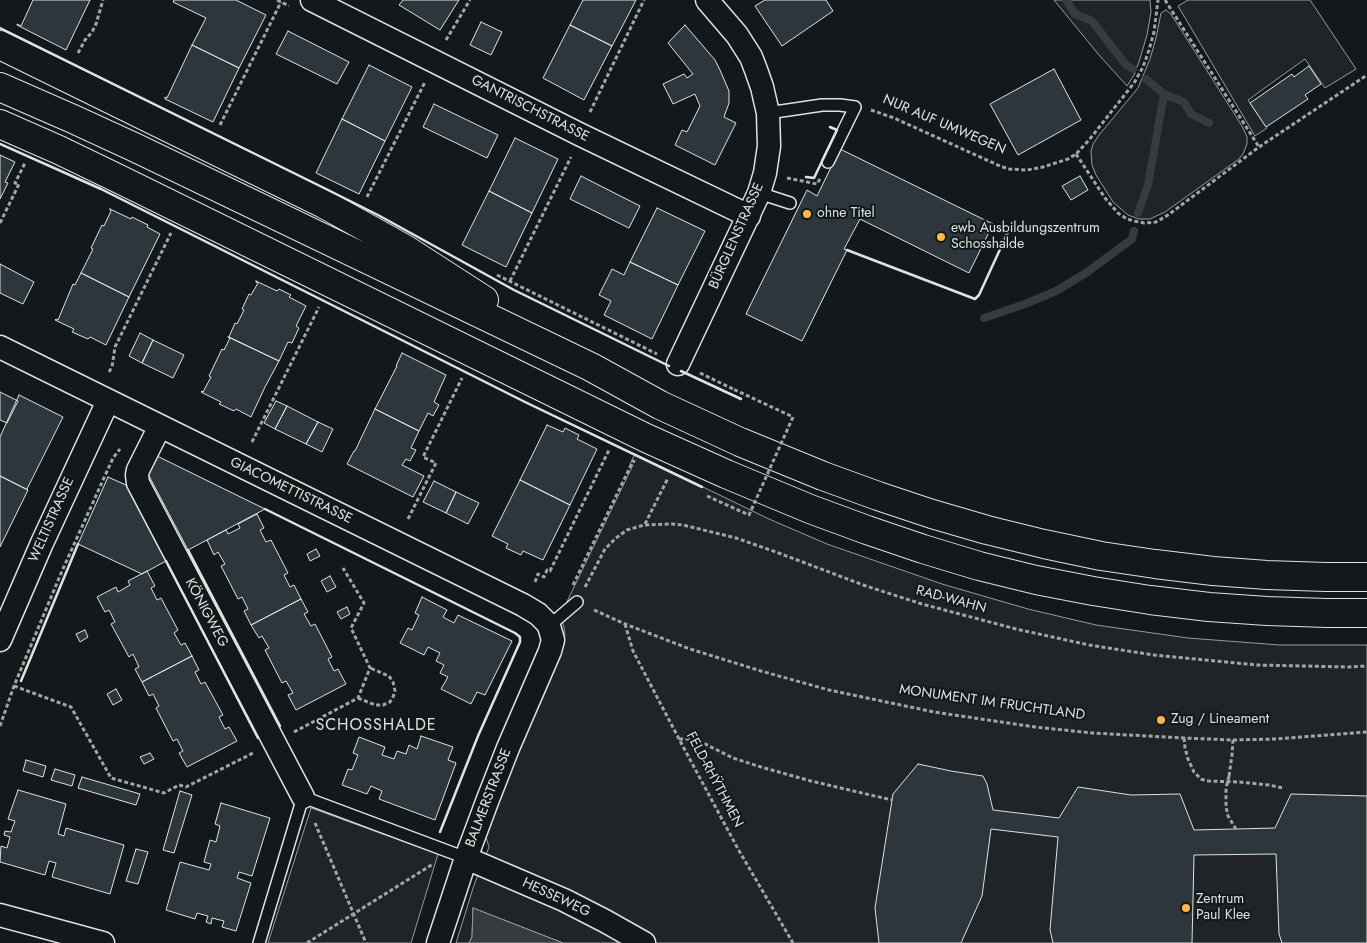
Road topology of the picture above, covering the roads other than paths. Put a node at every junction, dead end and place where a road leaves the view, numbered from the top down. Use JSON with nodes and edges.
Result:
{"nodes":[{"id":1,"x":312,"y":0,"type":"edge"},
{"id":2,"x":707,"y":0,"type":"edge"},
{"id":3,"x":0,"y":45,"type":"edge"},
{"id":4,"x":0,"y":87,"type":"edge"},
{"id":5,"x":768,"y":113,"type":"junction"},
{"id":6,"x":0,"y":124,"type":"edge"},
{"id":7,"x":828,"y":162,"type":"dead end"},
{"id":8,"x":759,"y":193,"type":"junction"},
{"id":9,"x":790,"y":203,"type":"dead end"},
{"id":10,"x":749,"y":216,"type":"junction"},
{"id":11,"x":0,"y":347,"type":"edge"},
{"id":12,"x":678,"y":364,"type":"road end"},
{"id":13,"x":590,"y":367,"type":"junction"},
{"id":14,"x":108,"y":401,"type":"junction"},
{"id":15,"x":160,"y":426,"type":"junction"},
{"id":16,"x":1367,"y":577,"type":"edge"},
{"id":17,"x":577,"y":602,"type":"road end"},
{"id":18,"x":1367,"y":613,"type":"edge"},
{"id":19,"x":549,"y":626,"type":"junction"},
{"id":20,"x":0,"y":640,"type":"edge"},
{"id":21,"x":304,"y":797,"type":"junction"},
{"id":22,"x":466,"y":858,"type":"junction"},
{"id":23,"x":0,"y":915,"type":"edge"},
{"id":24,"x":103,"y":943,"type":"edge"},
{"id":25,"x":258,"y":943,"type":"edge"},
{"id":26,"x":438,"y":943,"type":"edge"},
{"id":27,"x":644,"y":943,"type":"edge"}],
"edges":[{"from":1,"to":10,"type":"street","name":"GANTRISCHSTRASSE"},
{"from":2,"to":5,"type":"street","name":"BÜRGLENSTRASSE"},
{"from":3,"to":13,"type":"highway"},
{"from":4,"to":13,"type":"highway"},
{"from":5,"to":7,"type":"lane"},
{"from":5,"to":8,"type":"street","name":"BÜRGLENSTRASSE"},
{"from":6,"to":18,"type":"highway"},
{"from":8,"to":9,"type":"lane"},
{"from":8,"to":10,"type":"street","name":"BÜRGLENSTRASSE"},
{"from":10,"to":12,"type":"street","name":"BÜRGLENSTRASSE"},
{"from":11,"to":14,"type":"street","name":"GIACOMETTISTRASSE"},
{"from":13,"to":16,"type":"highway"},
{"from":14,"to":15,"type":"street","name":"GIACOMETTISTRASSE"},
{"from":14,"to":20,"type":"street","name":"WELTISTRASSE"},
{"from":15,"to":19,"type":"street","name":"GIACOMETTISTRASSE"},
{"from":15,"to":21,"type":"street","name":"KÖNIGWEG"},
{"from":17,"to":19,"type":"lane"},
{"from":19,"to":22,"type":"street","name":"BALMERSTRASSE"},
{"from":21,"to":22,"type":"lane"},
{"from":21,"to":25,"type":"lane"},
{"from":22,"to":26,"type":"street","name":"BALMERSTRASSE"},
{"from":22,"to":27,"type":"street","name":"HESSEWEG"},
{"from":23,"to":24,"type":"street"}]}
